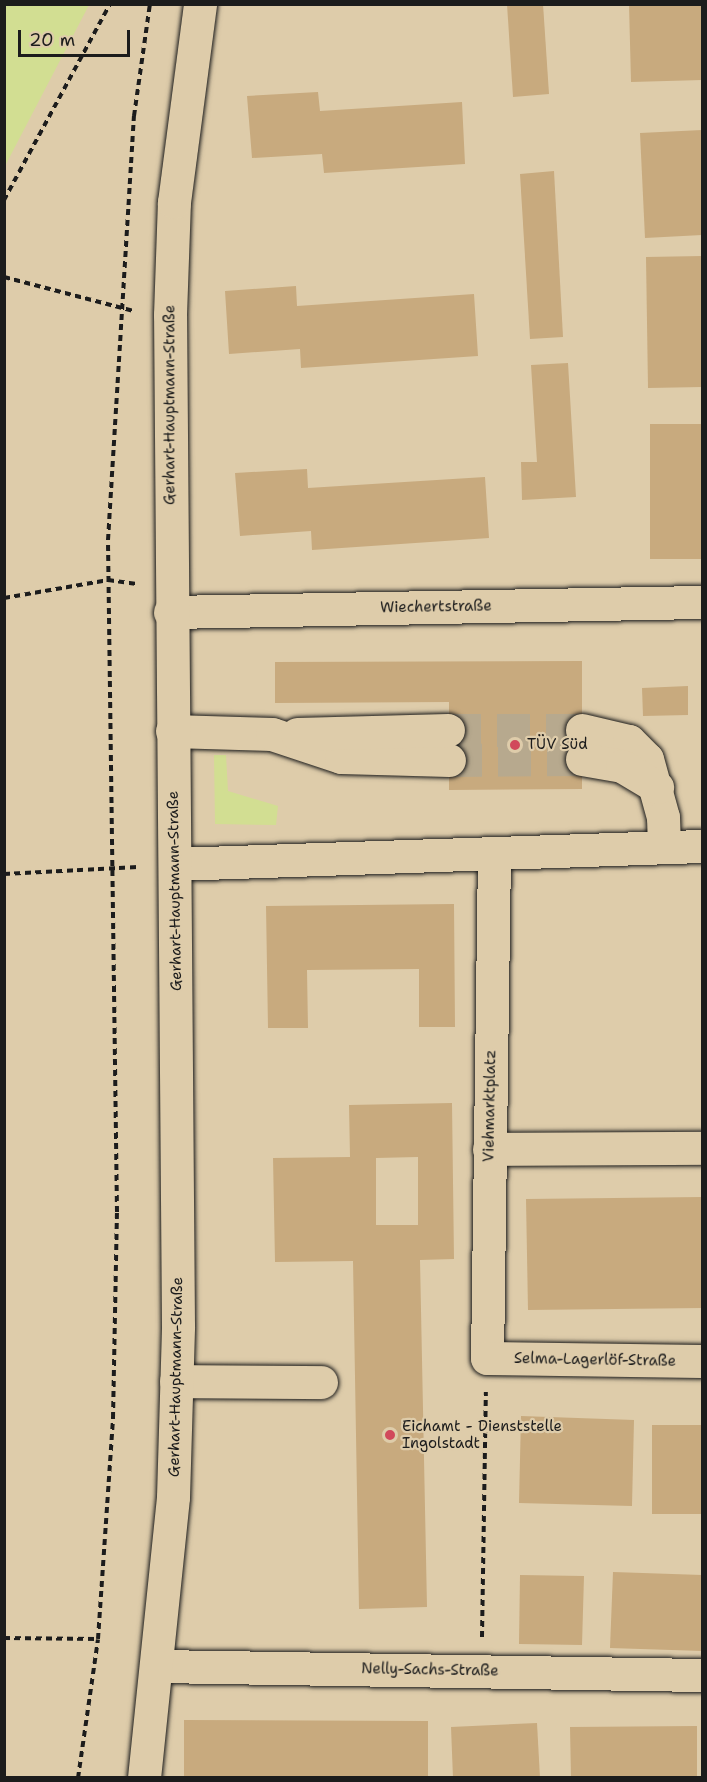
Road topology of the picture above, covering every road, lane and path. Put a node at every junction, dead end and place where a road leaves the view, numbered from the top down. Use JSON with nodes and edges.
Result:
{"nodes":[{"id":1,"x":110,"y":4,"type":"edge"},
{"id":2,"x":150,"y":4,"type":"edge"},
{"id":3,"x":200,"y":4,"type":"edge"},
{"id":4,"x":4,"y":200,"type":"edge"},
{"id":5,"x":4,"y":277,"type":"edge"},
{"id":6,"x":122,"y":310,"type":"junction"},
{"id":7,"x":170,"y":315,"type":"junction"},
{"id":8,"x":108,"y":580,"type":"junction"},
{"id":9,"x":4,"y":598,"type":"edge"},
{"id":10,"x":702,"y":602,"type":"edge"},
{"id":11,"x":170,"y":612,"type":"junction"},
{"id":12,"x":172,"y":731,"type":"junction"},
{"id":13,"x":449,"y":745,"type":"tunnel mouth"},
{"id":14,"x":582,"y":745,"type":"tunnel mouth"},
{"id":15,"x":664,"y":846,"type":"junction"},
{"id":16,"x":702,"y":846,"type":"edge"},
{"id":17,"x":494,"y":854,"type":"junction"},
{"id":18,"x":176,"y":864,"type":"junction"},
{"id":19,"x":108,"y":870,"type":"junction"},
{"id":20,"x":4,"y":874,"type":"edge"},
{"id":21,"x":702,"y":1148,"type":"edge"},
{"id":22,"x":489,"y":1149,"type":"junction"},
{"id":23,"x":487,"y":1359,"type":"junction"},
{"id":24,"x":702,"y":1361,"type":"edge"},
{"id":25,"x":176,"y":1381,"type":"junction"},
{"id":26,"x":321,"y":1382,"type":"dead end"},
{"id":27,"x":4,"y":1638,"type":"edge"},
{"id":28,"x":98,"y":1639,"type":"junction"},
{"id":29,"x":158,"y":1666,"type":"junction"},
{"id":30,"x":481,"y":1671,"type":"junction"},
{"id":31,"x":702,"y":1675,"type":"edge"},
{"id":32,"x":78,"y":1778,"type":"edge"},
{"id":33,"x":144,"y":1778,"type":"edge"}],
"edges":[{"from":1,"to":4,"type":"path"},
{"from":2,"to":6,"type":"path"},
{"from":3,"to":7,"type":"street","name":"Gerhart-Hauptmann-Straße"},
{"from":5,"to":6,"type":"path"},
{"from":6,"to":7,"type":"path"},
{"from":6,"to":8,"type":"path"},
{"from":7,"to":11,"type":"street","name":"Gerhart-Hauptmann-Straße"},
{"from":8,"to":9,"type":"path"},
{"from":8,"to":19,"type":"path"},
{"from":10,"to":11,"type":"street","name":"Wiechertstraße"},
{"from":11,"to":12,"type":"street","name":"Gerhart-Hauptmann-Straße"},
{"from":12,"to":13,"type":"street"},
{"from":12,"to":18,"type":"street","name":"Gerhart-Hauptmann-Straße"},
{"from":14,"to":15,"type":"street"},
{"from":15,"to":16,"type":"street"},
{"from":15,"to":17,"type":"street"},
{"from":17,"to":18,"type":"street"},
{"from":17,"to":22,"type":"street","name":"Viehmarktplatz"},
{"from":18,"to":19,"type":"path"},
{"from":18,"to":25,"type":"street","name":"Gerhart-Hauptmann-Straße"},
{"from":19,"to":20,"type":"path"},
{"from":19,"to":28,"type":"path"},
{"from":21,"to":22,"type":"street"},
{"from":22,"to":23,"type":"street","name":"Viehmarktplatz"},
{"from":23,"to":24,"type":"street","name":"Selma-Lagerlöf-Straße"},
{"from":23,"to":30,"type":"path"},
{"from":25,"to":26,"type":"street"},
{"from":25,"to":29,"type":"street","name":"Gerhart-Hauptmann-Straße"},
{"from":27,"to":28,"type":"path"},
{"from":28,"to":32,"type":"path"},
{"from":29,"to":30,"type":"street","name":"Nelly-Sachs-Straße"},
{"from":29,"to":33,"type":"street","name":"Gerhart-Hauptmann-Straße"},
{"from":30,"to":31,"type":"street","name":"Nelly-Sachs-Straße"}]}
